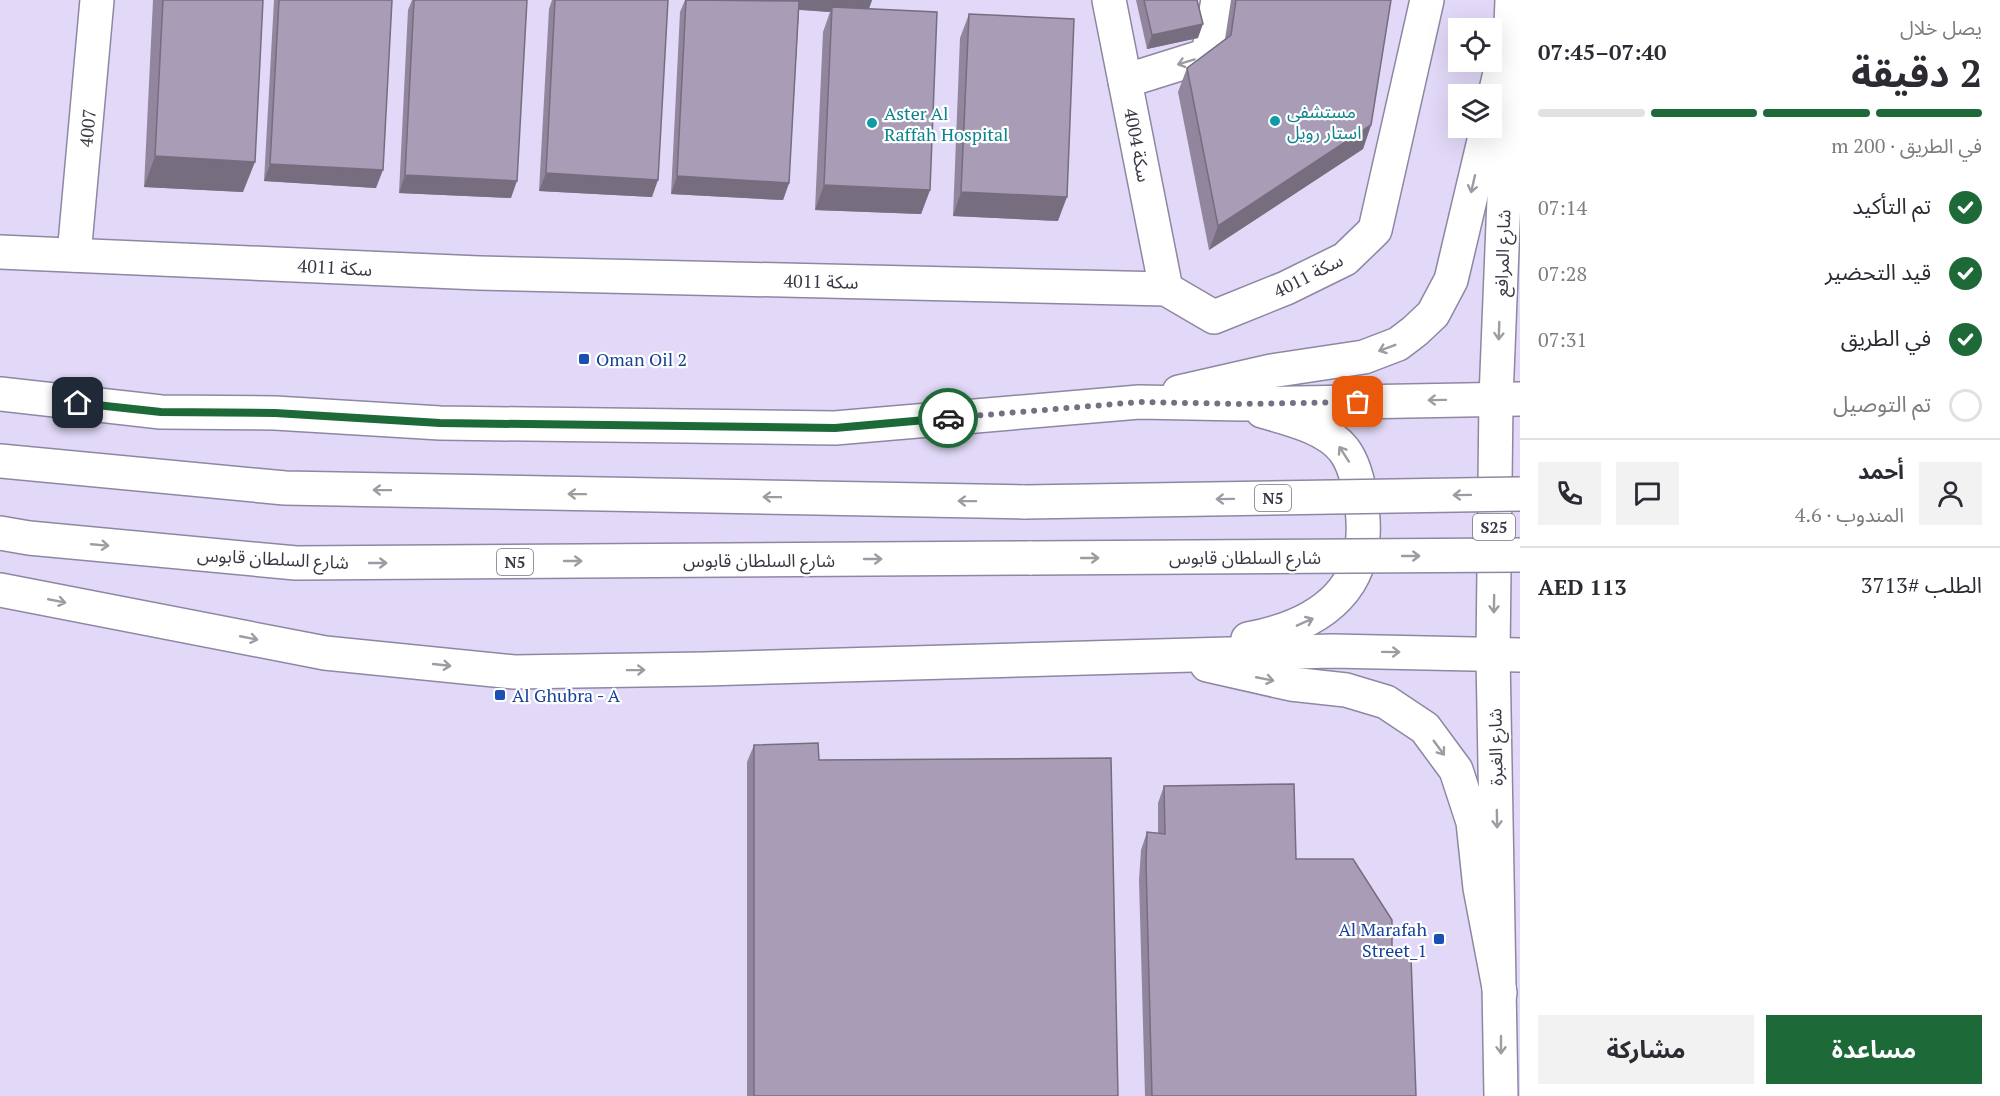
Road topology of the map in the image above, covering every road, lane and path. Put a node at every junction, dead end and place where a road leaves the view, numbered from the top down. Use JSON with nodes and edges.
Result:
{"nodes":[{"id":1,"x":97,"y":0,"type":"edge"},
{"id":2,"x":1109,"y":0,"type":"edge"},
{"id":3,"x":1218,"y":0,"type":"edge"},
{"id":4,"x":1427,"y":0,"type":"edge"},
{"id":5,"x":1512,"y":13,"type":"edge"},
{"id":6,"x":1125,"y":81,"type":"junction"},
{"id":7,"x":1497,"y":84,"type":"edge"},
{"id":8,"x":1485,"y":138,"type":"edge"},
{"id":9,"x":0,"y":252,"type":"edge"},
{"id":10,"x":74,"y":255,"type":"junction"},
{"id":11,"x":1166,"y":289,"type":"junction"},
{"id":12,"x":5,"y":392,"type":"edge"},
{"id":13,"x":1508,"y":398,"type":"edge"},
{"id":14,"x":1139,"y":402,"type":"junction"},
{"id":15,"x":1242,"y":404,"type":"junction"},
{"id":16,"x":0,"y":461,"type":"edge"},
{"id":17,"x":1520,"y":494,"type":"edge"},
{"id":18,"x":0,"y":533,"type":"edge"},
{"id":19,"x":1520,"y":555,"type":"edge"},
{"id":20,"x":0,"y":590,"type":"edge"},
{"id":21,"x":1167,"y":655,"type":"junction"},
{"id":22,"x":1506,"y":655,"type":"edge"},
{"id":23,"x":1500,"y":993,"type":"junction"},
{"id":24,"x":1501,"y":1096,"type":"edge"}],
"edges":[{"from":1,"to":10,"type":"main road","name":"4007"},
{"from":2,"to":6,"type":"main road","name":"سكة 4004"},
{"from":3,"to":6,"type":"main road","one_way":true},
{"from":4,"to":11,"type":"main road","name":"سكة 4011"},
{"from":5,"to":7,"type":"main road"},
{"from":5,"to":13,"type":"main road","name":"شارع المرافع","one_way":true},
{"from":6,"to":11,"type":"main road","name":"سكة 4004"},
{"from":8,"to":14,"type":"main road","one_way":true},
{"from":9,"to":10,"type":"main road","name":"سكة 4011"},
{"from":10,"to":11,"type":"main road","name":"سكة 4011"},
{"from":12,"to":14,"type":"main road"},
{"from":13,"to":15,"type":"main road","one_way":true},
{"from":13,"to":22,"type":"main road","name":"شارع الغبرة","number":"S25","one_way":true},
{"from":14,"to":15,"type":"main road"},
{"from":21,"to":15,"type":"main road","one_way":true},
{"from":17,"to":16,"type":"main road","number":"N5","one_way":true,"bridge":true},
{"from":18,"to":19,"type":"main road","name":"شارع السلطان قابوس","number":"N5","one_way":true,"bridge":true},
{"from":20,"to":21,"type":"main road","one_way":true},
{"from":21,"to":22,"type":"main road","one_way":true},
{"from":21,"to":23,"type":"main road","one_way":true},
{"from":22,"to":23,"type":"main road","name":"شارع الغبرة","number":"S25","one_way":true},
{"from":23,"to":24,"type":"main road","name":"شارع الغبرة","number":"S25","one_way":true}]}
